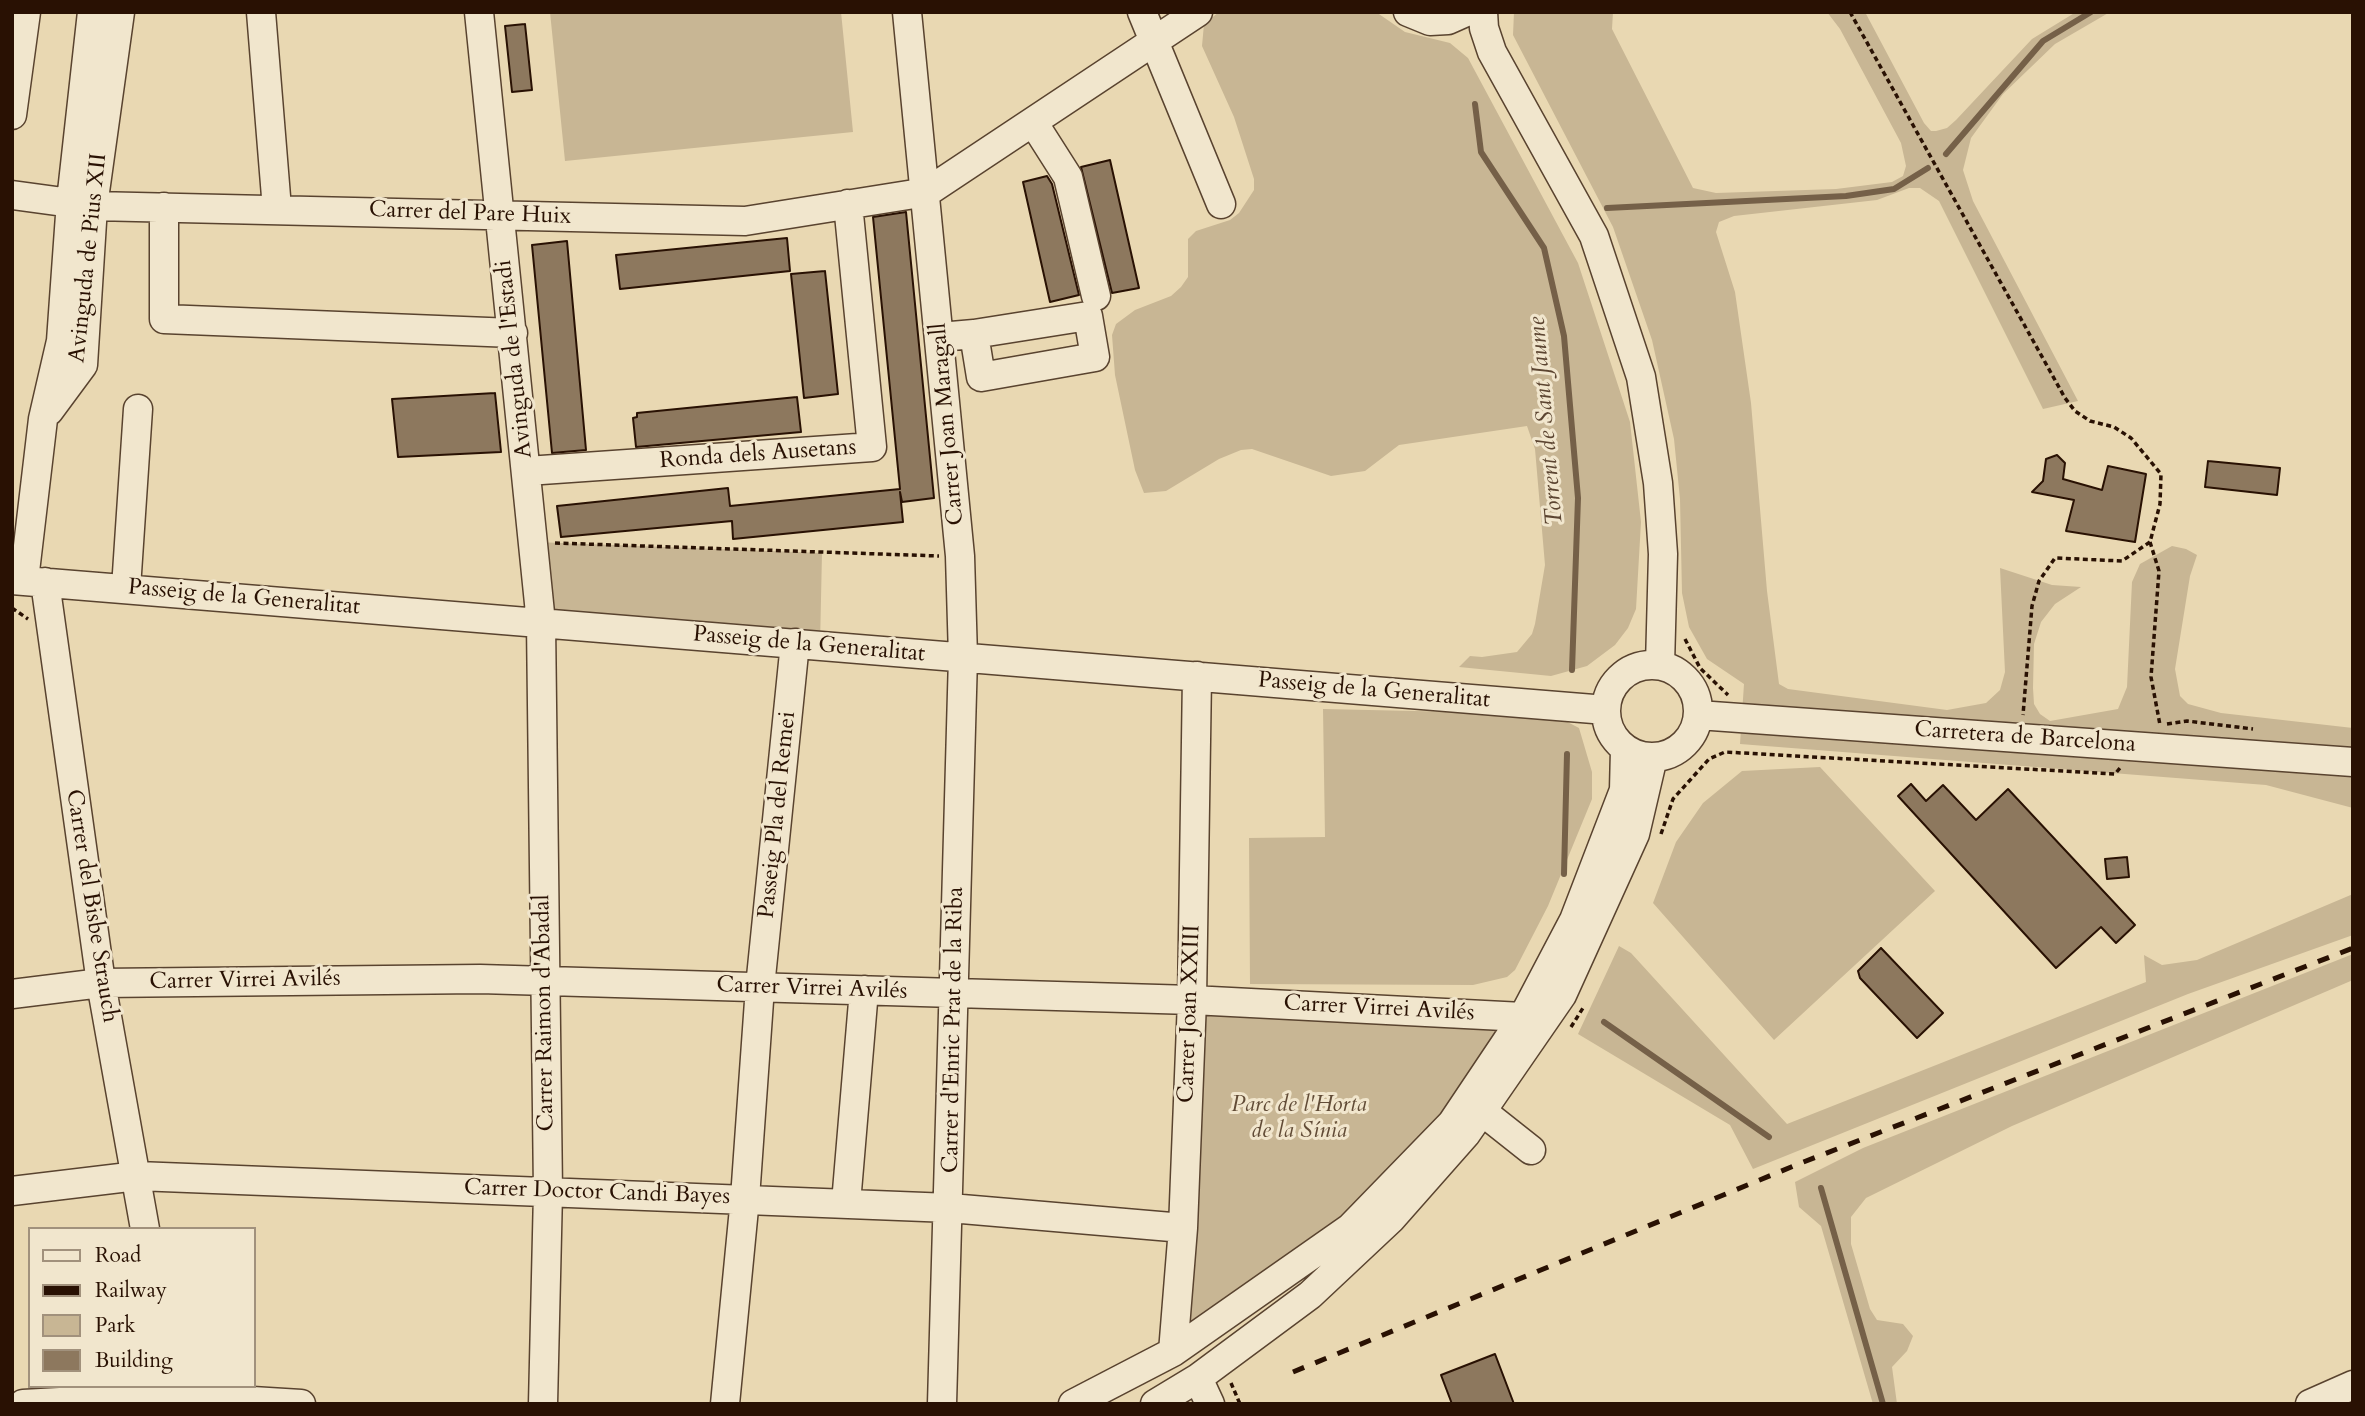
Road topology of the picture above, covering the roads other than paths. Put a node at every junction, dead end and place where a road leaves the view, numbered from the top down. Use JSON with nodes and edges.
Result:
{"nodes":[{"id":1,"x":26,"y":12,"type":"edge"},
{"id":2,"x":92,"y":12,"type":"edge"},
{"id":3,"x":120,"y":12,"type":"edge"},
{"id":4,"x":261,"y":12,"type":"edge"},
{"id":5,"x":478,"y":12,"type":"edge"},
{"id":6,"x":908,"y":12,"type":"edge"},
{"id":7,"x":1142,"y":12,"type":"edge"},
{"id":8,"x":1198,"y":12,"type":"edge"},
{"id":9,"x":1408,"y":12,"type":"edge"},
{"id":10,"x":1483,"y":12,"type":"edge"},
{"id":11,"x":1457,"y":16,"type":"edge"},
{"id":12,"x":1153,"y":42,"type":"junction"},
{"id":13,"x":1492,"y":52,"type":"junction"},
{"id":14,"x":12,"y":115,"type":"edge"},
{"id":15,"x":1033,"y":122,"type":"junction"},
{"id":16,"x":927,"y":192,"type":"junction"},
{"id":17,"x":12,"y":195,"type":"edge"},
{"id":18,"x":82,"y":203,"type":"junction"},
{"id":19,"x":848,"y":204,"type":"junction"},
{"id":20,"x":1221,"y":204,"type":"dead end"},
{"id":21,"x":164,"y":207,"type":"junction"},
{"id":22,"x":277,"y":209,"type":"junction"},
{"id":23,"x":500,"y":214,"type":"junction"},
{"id":24,"x":1096,"y":296,"type":"dead end"},
{"id":25,"x":513,"y":333,"type":"junction"},
{"id":26,"x":974,"y":334,"type":"dead end"},
{"id":27,"x":940,"y":337,"type":"junction"},
{"id":28,"x":138,"y":409,"type":"dead end"},
{"id":29,"x":43,"y":419,"type":"joint"},
{"id":30,"x":527,"y":471,"type":"junction"},
{"id":31,"x":27,"y":581,"type":"edge"},
{"id":32,"x":126,"y":588,"type":"junction"},
{"id":33,"x":541,"y":623,"type":"junction"},
{"id":34,"x":795,"y":643,"type":"junction"},
{"id":35,"x":963,"y":657,"type":"junction"},
{"id":36,"x":1660,"y":665,"type":"junction"},
{"id":37,"x":1197,"y":676,"type":"junction"},
{"id":38,"x":1606,"y":710,"type":"junction"},
{"id":39,"x":1698,"y":715,"type":"junction"},
{"id":40,"x":1625,"y":749,"type":"junction"},
{"id":41,"x":1653,"y":757,"type":"junction"},
{"id":42,"x":2353,"y":762,"type":"edge"},
{"id":43,"x":543,"y":981,"type":"junction"},
{"id":44,"x":101,"y":983,"type":"junction"},
{"id":45,"x":760,"y":987,"type":"junction"},
{"id":46,"x":863,"y":990,"type":"junction"},
{"id":47,"x":954,"y":993,"type":"junction"},
{"id":48,"x":12,"y":994,"type":"edge"},
{"id":49,"x":1192,"y":1000,"type":"junction"},
{"id":50,"x":1523,"y":1017,"type":"junction"},
{"id":51,"x":1483,"y":1112,"type":"junction"},
{"id":52,"x":1531,"y":1150,"type":"dead end"},
{"id":53,"x":137,"y":1176,"type":"junction"},
{"id":54,"x":12,"y":1191,"type":"edge"},
{"id":55,"x":548,"y":1192,"type":"junction"},
{"id":56,"x":745,"y":1198,"type":"junction"},
{"id":57,"x":846,"y":1203,"type":"junction"},
{"id":58,"x":950,"y":1208,"type":"junction"},
{"id":59,"x":145,"y":1227,"type":"edge"},
{"id":60,"x":1183,"y":1228,"type":"junction"},
{"id":61,"x":1173,"y":1352,"type":"junction"},
{"id":62,"x":1198,"y":1378,"type":"junction"},
{"id":63,"x":2353,"y":1385,"type":"edge"},
{"id":64,"x":160,"y":1396,"type":"edge"},
{"id":65,"x":23,"y":1404,"type":"edge"},
{"id":66,"x":301,"y":1404,"type":"edge"},
{"id":67,"x":543,"y":1404,"type":"edge"},
{"id":68,"x":725,"y":1404,"type":"edge"},
{"id":69,"x":942,"y":1404,"type":"edge"},
{"id":70,"x":1073,"y":1404,"type":"edge"},
{"id":71,"x":1155,"y":1404,"type":"edge"},
{"id":72,"x":1210,"y":1404,"type":"edge"},
{"id":73,"x":2310,"y":1404,"type":"edge"}],
"edges":[{"from":1,"to":14,"type":"street"},
{"from":2,"to":18,"type":"street","name":"Avinguda de Pius XII"},
{"from":3,"to":18,"type":"street","name":"Avinguda de Pius XII"},
{"from":4,"to":22,"type":"street"},
{"from":5,"to":23,"type":"street","name":"Avinguda de l'Estadi"},
{"from":6,"to":16,"type":"street","name":"Carrer Joan Maragall"},
{"from":7,"to":12,"type":"street"},
{"from":8,"to":12,"type":"street"},
{"from":9,"to":11,"type":"street"},
{"from":10,"to":13,"type":"street"},
{"from":11,"to":13,"type":"street"},
{"from":12,"to":15,"type":"street"},
{"from":12,"to":20,"type":"street"},
{"from":13,"to":36,"type":"street"},
{"from":15,"to":16,"type":"street"},
{"from":15,"to":24,"type":"street"},
{"from":16,"to":19,"type":"street","name":"Carrer del Pare Huix"},
{"from":16,"to":27,"type":"street","name":"Carrer Joan Maragall"},
{"from":17,"to":18,"type":"street","name":"Carrer del Pare Huix"},
{"from":18,"to":21,"type":"street","name":"Carrer del Pare Huix"},
{"from":18,"to":29,"type":"street","name":"Avinguda de Pius XII"},
{"from":19,"to":23,"type":"street","name":"Carrer del Pare Huix"},
{"from":19,"to":30,"type":"street","name":"Ronda dels Ausetans"},
{"from":21,"to":22,"type":"street","name":"Carrer del Pare Huix"},
{"from":21,"to":25,"type":"street"},
{"from":22,"to":23,"type":"street","name":"Carrer del Pare Huix"},
{"from":23,"to":25,"type":"street","name":"Avinguda de l'Estadi"},
{"from":25,"to":30,"type":"street","name":"Avinguda de l'Estadi"},
{"from":26,"to":27,"type":"street"},
{"from":27,"to":35,"type":"street","name":"Carrer Joan Maragall"},
{"from":28,"to":32,"type":"street"},
{"from":29,"to":31,"type":"street","name":"Carrer del Bisbe Strauch"},
{"from":30,"to":33,"type":"street","name":"Avinguda de l'Estadi"},
{"from":31,"to":32,"type":"street","name":"Passeig de la Generalitat"},
{"from":31,"to":44,"type":"street","name":"Carrer del Bisbe Strauch"},
{"from":32,"to":33,"type":"street","name":"Passeig de la Generalitat"},
{"from":33,"to":34,"type":"street","name":"Passeig de la Generalitat"},
{"from":33,"to":43,"type":"street","name":"Carrer Raimon d'Abadal"},
{"from":34,"to":35,"type":"street","name":"Passeig de la Generalitat"},
{"from":34,"to":45,"type":"street","name":"Passeig Pla del Remei"},
{"from":35,"to":37,"type":"street","name":"Passeig de la Generalitat"},
{"from":35,"to":47,"type":"street","name":"Carrer d'Enric Prat de la Riba"},
{"from":36,"to":38,"type":"street"},
{"from":36,"to":39,"type":"street"},
{"from":37,"to":38,"type":"street","name":"Passeig de la Generalitat"},
{"from":37,"to":49,"type":"street","name":"Carrer Joan XXIII"},
{"from":38,"to":40,"type":"street"},
{"from":39,"to":41,"type":"street"},
{"from":39,"to":42,"type":"street","name":"Carretera de Barcelona"},
{"from":40,"to":41,"type":"street"},
{"from":40,"to":50,"type":"street"},
{"from":41,"to":51,"type":"street"},
{"from":43,"to":44,"type":"street","name":"Carrer Virrei Avilés"},
{"from":43,"to":45,"type":"street","name":"Carrer Virrei Avilés"},
{"from":43,"to":55,"type":"street","name":"Carrer Raimon d'Abadal"},
{"from":44,"to":48,"type":"street","name":"Carrer Virrei Avilés"},
{"from":44,"to":53,"type":"street","name":"Carrer del Bisbe Strauch"},
{"from":45,"to":46,"type":"street","name":"Carrer Virrei Avilés"},
{"from":45,"to":56,"type":"street","name":"Passeig Pla del Remei"},
{"from":46,"to":47,"type":"street","name":"Carrer Virrei Avilés"},
{"from":46,"to":57,"type":"street"},
{"from":47,"to":49,"type":"street","name":"Carrer Virrei Avilés"},
{"from":47,"to":58,"type":"street","name":"Carrer d'Enric Prat de la Riba"},
{"from":49,"to":50,"type":"street","name":"Carrer Virrei Avilés"},
{"from":49,"to":60,"type":"street","name":"Carrer Joan XXIII"},
{"from":50,"to":61,"type":"street"},
{"from":51,"to":52,"type":"street"},
{"from":51,"to":62,"type":"street"},
{"from":53,"to":54,"type":"street","name":"Carrer Doctor Candi Bayes"},
{"from":53,"to":55,"type":"street","name":"Carrer Doctor Candi Bayes"},
{"from":53,"to":59,"type":"street","name":"Carrer del Bisbe Strauch"},
{"from":55,"to":56,"type":"street","name":"Carrer Doctor Candi Bayes"},
{"from":55,"to":67,"type":"street","name":"Carrer Raimon d'Abadal"},
{"from":56,"to":57,"type":"street","name":"Carrer Doctor Candi Bayes"},
{"from":56,"to":68,"type":"street","name":"Passeig Pla del Remei"},
{"from":57,"to":58,"type":"street","name":"Carrer Doctor Candi Bayes"},
{"from":58,"to":60,"type":"street","name":"Carrer Doctor Candi Bayes"},
{"from":58,"to":69,"type":"street","name":"Carrer d'Enric Prat de la Riba"},
{"from":60,"to":61,"type":"street","name":"Carrer Joan XXIII"},
{"from":61,"to":70,"type":"street"},
{"from":62,"to":71,"type":"street"},
{"from":62,"to":72,"type":"street"},
{"from":63,"to":73,"type":"street"},
{"from":64,"to":65,"type":"street"},
{"from":64,"to":66,"type":"street"}]}
